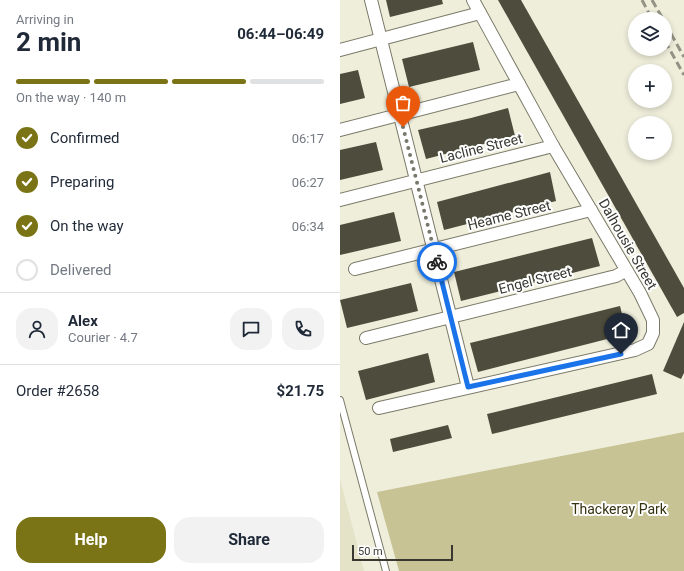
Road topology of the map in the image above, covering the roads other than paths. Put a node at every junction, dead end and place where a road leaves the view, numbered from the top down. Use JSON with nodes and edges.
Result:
{"nodes":[{"id":1,"x":371,"y":0,"type":"edge"},
{"id":2,"x":473,"y":0,"type":"edge"},
{"id":3,"x":480,"y":12,"type":"junction"},
{"id":4,"x":381,"y":39,"type":"junction"},
{"id":5,"x":340,"y":50,"type":"edge"},
{"id":6,"x":519,"y":84,"type":"junction"},
{"id":7,"x":400,"y":114,"type":"junction"},
{"id":8,"x":340,"y":130,"type":"edge"},
{"id":9,"x":554,"y":146,"type":"junction"},
{"id":10,"x":416,"y":180,"type":"junction"},
{"id":11,"x":340,"y":200,"type":"edge"},
{"id":12,"x":591,"y":210,"type":"junction"},
{"id":13,"x":434,"y":249,"type":"junction"},
{"id":14,"x":355,"y":269,"type":"dead end"},
{"id":15,"x":626,"y":271,"type":"junction"},
{"id":16,"x":451,"y":317,"type":"junction"},
{"id":17,"x":366,"y":338,"type":"dead end"},
{"id":18,"x":468,"y":387,"type":"junction"},
{"id":19,"x":340,"y":400,"type":"edge"},
{"id":20,"x":379,"y":408,"type":"dead end"},
{"id":21,"x":386,"y":571,"type":"edge"}],
"edges":[{"from":1,"to":4,"type":"street"},
{"from":2,"to":3,"type":"street","name":"Dalhousie Street"},
{"from":3,"to":4,"type":"street"},
{"from":3,"to":6,"type":"street","name":"Dalhousie Street"},
{"from":4,"to":5,"type":"street"},
{"from":4,"to":7,"type":"street"},
{"from":6,"to":7,"type":"street"},
{"from":6,"to":9,"type":"street","name":"Dalhousie Street"},
{"from":7,"to":8,"type":"street"},
{"from":7,"to":10,"type":"street"},
{"from":9,"to":10,"type":"street","name":"Lacline Street"},
{"from":9,"to":12,"type":"street","name":"Dalhousie Street"},
{"from":10,"to":11,"type":"street","name":"Lacline Street"},
{"from":10,"to":13,"type":"street"},
{"from":12,"to":13,"type":"street","name":"Heame Street"},
{"from":12,"to":15,"type":"street","name":"Dalhousie Street"},
{"from":13,"to":14,"type":"street","name":"Heame Street"},
{"from":13,"to":16,"type":"street"},
{"from":15,"to":16,"type":"street","name":"Engel Street"},
{"from":15,"to":18,"type":"street","name":"Dalhousie Street"},
{"from":16,"to":17,"type":"street","name":"Engel Street"},
{"from":16,"to":18,"type":"street"},
{"from":18,"to":20,"type":"street"},
{"from":19,"to":21,"type":"lane"}]}
